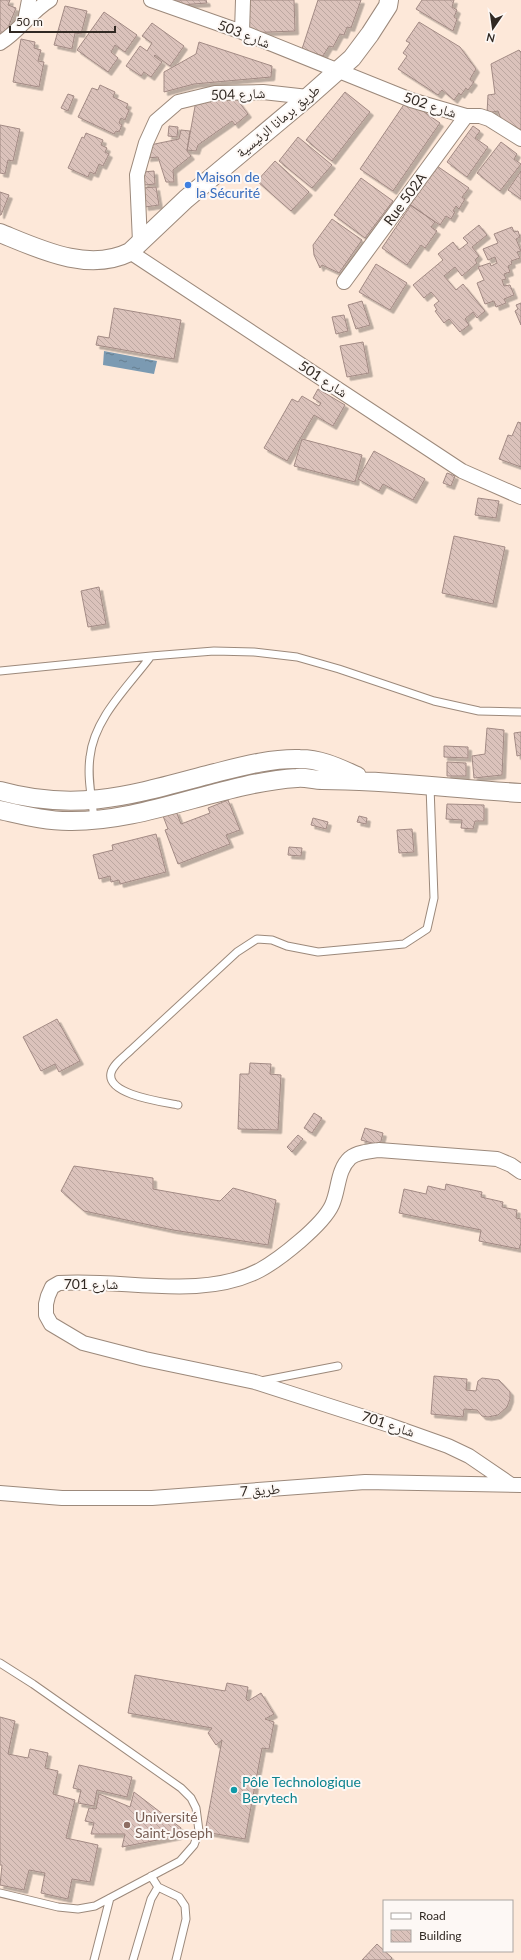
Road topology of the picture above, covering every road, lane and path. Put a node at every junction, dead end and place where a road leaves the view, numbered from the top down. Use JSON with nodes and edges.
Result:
{"nodes":[{"id":1,"x":29,"y":0,"type":"edge"},
{"id":2,"x":50,"y":0,"type":"edge"},
{"id":3,"x":151,"y":0,"type":"edge"},
{"id":4,"x":243,"y":0,"type":"edge"},
{"id":5,"x":389,"y":0,"type":"edge"},
{"id":6,"x":25,"y":22,"type":"junction"},
{"id":7,"x":242,"y":32,"type":"junction"},
{"id":8,"x":0,"y":43,"type":"edge"},
{"id":9,"x":337,"y":71,"type":"junction"},
{"id":10,"x":308,"y":97,"type":"junction"},
{"id":11,"x":466,"y":116,"type":"junction"},
{"id":12,"x":521,"y":139,"type":"edge"},
{"id":13,"x":0,"y":233,"type":"edge"},
{"id":14,"x":135,"y":247,"type":"junction"},
{"id":15,"x":344,"y":282,"type":"dead end"},
{"id":16,"x":521,"y":497,"type":"edge"},
{"id":17,"x":151,"y":656,"type":"junction"},
{"id":18,"x":0,"y":671,"type":"edge"},
{"id":19,"x":521,"y":712,"type":"edge"},
{"id":20,"x":366,"y":780,"type":"junction"},
{"id":21,"x":430,"y":786,"type":"junction"},
{"id":22,"x":0,"y":791,"type":"edge"},
{"id":23,"x":521,"y":793,"type":"edge"},
{"id":24,"x":93,"y":800,"type":"junction"},
{"id":25,"x":0,"y":810,"type":"edge"},
{"id":26,"x":94,"y":819,"type":"junction"},
{"id":27,"x":178,"y":1105,"type":"dead end"},
{"id":28,"x":521,"y":1172,"type":"edge"},
{"id":29,"x":338,"y":1366,"type":"dead end"},
{"id":30,"x":255,"y":1382,"type":"junction"},
{"id":31,"x":515,"y":1484,"type":"edge"},
{"id":32,"x":0,"y":1493,"type":"edge"},
{"id":33,"x":0,"y":1663,"type":"edge"},
{"id":34,"x":151,"y":1876,"type":"junction"},
{"id":35,"x":158,"y":1887,"type":"junction"},
{"id":36,"x":0,"y":1893,"type":"edge"},
{"id":37,"x":110,"y":1898,"type":"junction"},
{"id":38,"x":94,"y":1960,"type":"edge"},
{"id":39,"x":133,"y":1960,"type":"edge"},
{"id":40,"x":176,"y":1960,"type":"edge"}],
"edges":[{"from":1,"to":6,"type":"street"},
{"from":2,"to":6,"type":"street"},
{"from":3,"to":7,"type":"street","name":"شارع 503"},
{"from":4,"to":7,"type":"street"},
{"from":5,"to":9,"type":"street","name":"طريق برمانا الرئيسية"},
{"from":6,"to":8,"type":"street"},
{"from":7,"to":9,"type":"street","name":"شارع 503"},
{"from":9,"to":10,"type":"street","name":"طريق برمانا الرئيسية"},
{"from":9,"to":11,"type":"street","name":"شارع 502"},
{"from":10,"to":14,"type":"street","name":"طريق برمانا الرئيسية"},
{"from":10,"to":14,"type":"street","name":"شارع 504"},
{"from":11,"to":12,"type":"street","name":"شارع 502"},
{"from":11,"to":15,"type":"street","name":"Rue 502A"},
{"from":13,"to":14,"type":"street","name":"طريق برمانا الرئيسية"},
{"from":14,"to":16,"type":"street","name":"شارع 501"},
{"from":17,"to":18,"type":"lane"},
{"from":17,"to":19,"type":"lane"},
{"from":17,"to":24,"type":"lane"},
{"from":20,"to":21,"type":"street"},
{"from":20,"to":24,"type":"street"},
{"from":20,"to":26,"type":"street"},
{"from":21,"to":23,"type":"street"},
{"from":21,"to":27,"type":"lane"},
{"from":22,"to":24,"type":"street"},
{"from":24,"to":26,"type":"lane"},
{"from":25,"to":26,"type":"street"},
{"from":28,"to":30,"type":"street","name":"شارع 701"},
{"from":29,"to":30,"type":"lane"},
{"from":30,"to":31,"type":"street","name":"شارع 701"},
{"from":31,"to":32,"type":"street","name":"طريق 7"},
{"from":33,"to":34,"type":"lane"},
{"from":34,"to":35,"type":"lane"},
{"from":34,"to":37,"type":"lane"},
{"from":35,"to":39,"type":"lane"},
{"from":35,"to":40,"type":"lane"},
{"from":36,"to":37,"type":"lane"},
{"from":37,"to":38,"type":"lane"}]}
